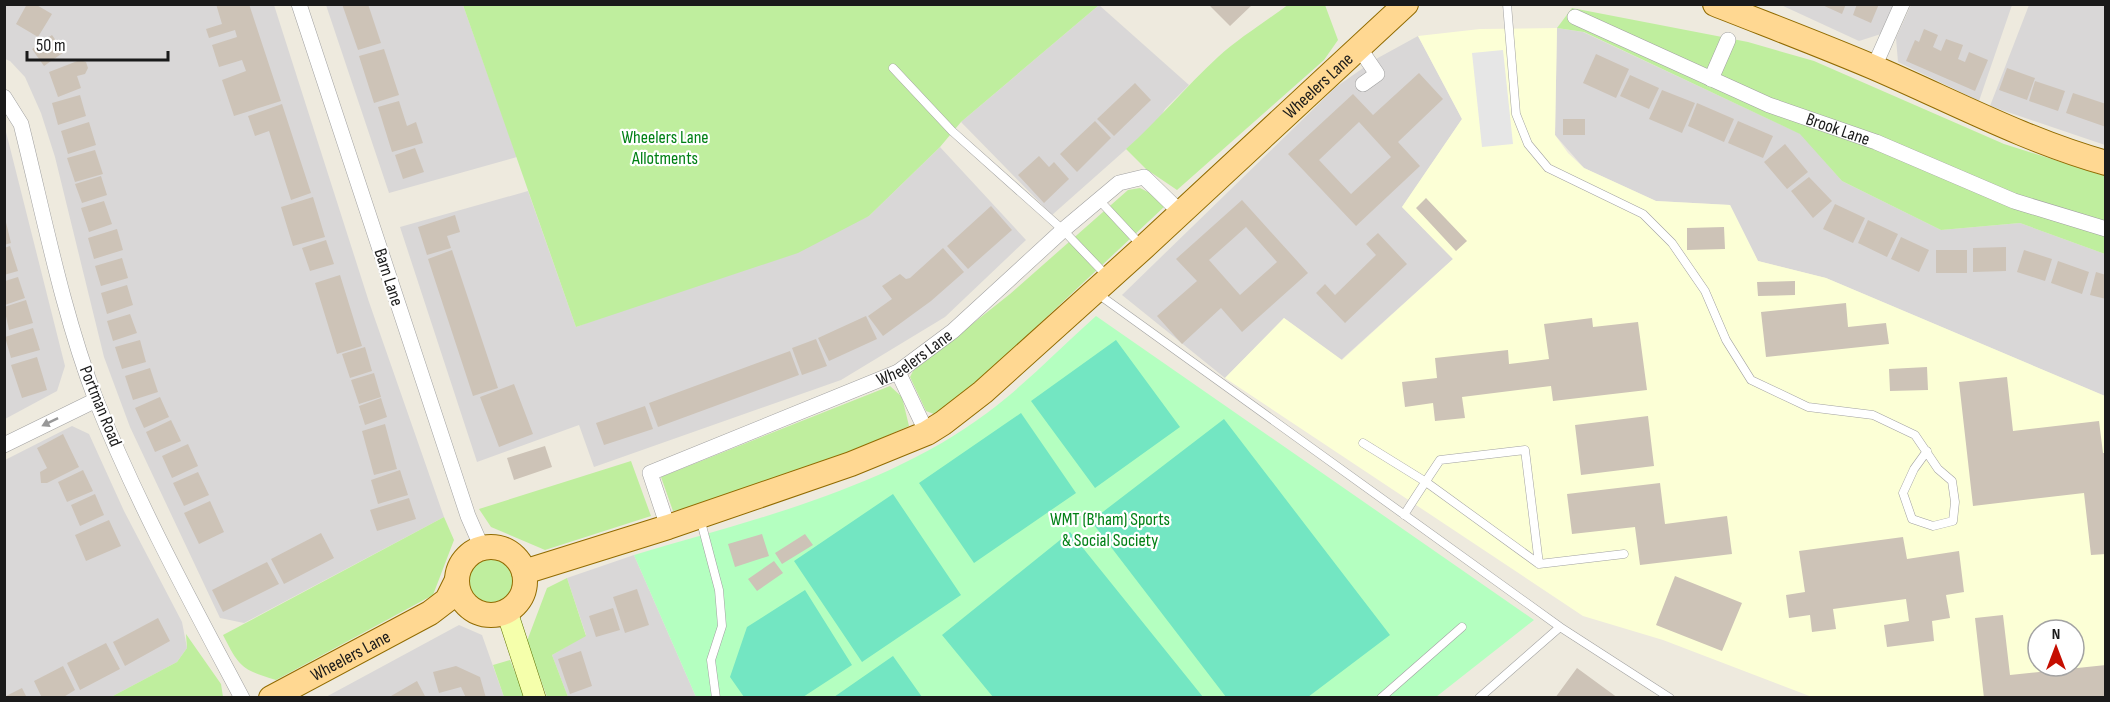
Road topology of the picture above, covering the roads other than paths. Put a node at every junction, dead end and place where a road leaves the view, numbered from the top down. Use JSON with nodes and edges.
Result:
{"nodes":[{"id":1,"x":299,"y":4,"type":"edge"},
{"id":2,"x":1507,"y":4,"type":"edge"},
{"id":3,"x":1715,"y":4,"type":"edge"},
{"id":4,"x":1902,"y":4,"type":"edge"},
{"id":5,"x":1407,"y":5,"type":"edge"},
{"id":6,"x":1575,"y":17,"type":"dead end"},
{"id":7,"x":1728,"y":40,"type":"dead end"},
{"id":8,"x":1360,"y":49,"type":"junction"},
{"id":9,"x":1874,"y":67,"type":"junction"},
{"id":10,"x":893,"y":68,"type":"dead end"},
{"id":11,"x":1712,"y":79,"type":"junction"},
{"id":12,"x":1363,"y":84,"type":"dead end"},
{"id":13,"x":4,"y":97,"type":"edge"},
{"id":14,"x":2106,"y":163,"type":"edge"},
{"id":15,"x":1099,"y":200,"type":"junction"},
{"id":16,"x":1181,"y":213,"type":"junction"},
{"id":17,"x":2106,"y":229,"type":"edge"},
{"id":18,"x":1063,"y":230,"type":"junction"},
{"id":19,"x":1144,"y":247,"type":"junction"},
{"id":20,"x":1102,"y":285,"type":"junction"},
{"id":21,"x":898,"y":372,"type":"junction"},
{"id":22,"x":96,"y":400,"type":"junction"},
{"id":23,"x":927,"y":433,"type":"junction"},
{"id":24,"x":1363,"y":443,"type":"dead end"},
{"id":25,"x":4,"y":445,"type":"edge"},
{"id":26,"x":1927,"y":451,"type":"junction"},
{"id":27,"x":1426,"y":482,"type":"junction"},
{"id":28,"x":1404,"y":515,"type":"junction"},
{"id":29,"x":699,"y":516,"type":"junction"},
{"id":30,"x":668,"y":527,"type":"junction"},
{"id":31,"x":482,"y":548,"type":"junction"},
{"id":32,"x":1624,"y":554,"type":"dead end"},
{"id":33,"x":1539,"y":564,"type":"junction"},
{"id":34,"x":524,"y":572,"type":"junction"},
{"id":35,"x":456,"y":582,"type":"junction"},
{"id":36,"x":471,"y":610,"type":"junction"},
{"id":37,"x":507,"y":612,"type":"junction"},
{"id":38,"x":430,"y":613,"type":"junction"},
{"id":39,"x":1462,"y":627,"type":"dead end"},
{"id":40,"x":1560,"y":627,"type":"junction"},
{"id":41,"x":242,"y":698,"type":"edge"},
{"id":42,"x":271,"y":698,"type":"edge"},
{"id":43,"x":535,"y":698,"type":"edge"},
{"id":44,"x":716,"y":698,"type":"edge"},
{"id":45,"x":1381,"y":698,"type":"edge"},
{"id":46,"x":1479,"y":698,"type":"edge"},
{"id":47,"x":1670,"y":698,"type":"edge"}],
"edges":[{"from":1,"to":31,"type":"street","name":"Barn Lane"},
{"from":2,"to":26,"type":"lane"},
{"from":3,"to":9,"type":"main road"},
{"from":4,"to":9,"type":"street"},
{"from":5,"to":8,"type":"main road","name":"Wheelers Lane"},
{"from":6,"to":11,"type":"street","name":"Brook Lane"},
{"from":7,"to":11,"type":"street"},
{"from":8,"to":12,"type":"street"},
{"from":8,"to":16,"type":"main road","name":"Wheelers Lane"},
{"from":9,"to":14,"type":"main road"},
{"from":10,"to":18,"type":"lane"},
{"from":11,"to":17,"type":"street","name":"Brook Lane"},
{"from":13,"to":22,"type":"street","name":"Portman Road"},
{"from":15,"to":16,"type":"street","name":"Wheelers Lane"},
{"from":15,"to":18,"type":"street","name":"Wheelers Lane"},
{"from":15,"to":19,"type":"lane"},
{"from":16,"to":19,"type":"main road","name":"Wheelers Lane"},
{"from":18,"to":20,"type":"lane"},
{"from":18,"to":21,"type":"street","name":"Wheelers Lane"},
{"from":19,"to":20,"type":"main road","name":"Wheelers Lane"},
{"from":20,"to":23,"type":"main road","name":"Wheelers Lane"},
{"from":20,"to":28,"type":"lane"},
{"from":21,"to":23,"type":"street"},
{"from":21,"to":30,"type":"street","name":"Wheelers Lane"},
{"from":22,"to":25,"type":"street","one_way":true},
{"from":22,"to":41,"type":"street","name":"Portman Road"},
{"from":23,"to":29,"type":"main road","name":"Wheelers Lane"},
{"from":24,"to":27,"type":"lane"},
{"from":26,"to":26,"type":"lane"},
{"from":27,"to":28,"type":"lane"},
{"from":27,"to":33,"type":"lane"},
{"from":27,"to":33,"type":"lane"},
{"from":28,"to":40,"type":"lane"},
{"from":29,"to":30,"type":"main road","name":"Wheelers Lane"},
{"from":29,"to":44,"type":"lane"},
{"from":30,"to":34,"type":"main road","name":"Wheelers Lane"},
{"from":31,"to":34,"type":"main road"},
{"from":31,"to":35,"type":"main road"},
{"from":32,"to":33,"type":"lane"},
{"from":34,"to":37,"type":"main road"},
{"from":35,"to":36,"type":"main road"},
{"from":35,"to":38,"type":"main road","name":"Wheelers Lane"},
{"from":36,"to":37,"type":"main road"},
{"from":36,"to":38,"type":"main road","name":"Wheelers Lane"},
{"from":37,"to":43,"type":"street"},
{"from":38,"to":42,"type":"main road","name":"Wheelers Lane"},
{"from":39,"to":45,"type":"lane"},
{"from":40,"to":46,"type":"lane"},
{"from":40,"to":47,"type":"lane"}]}
